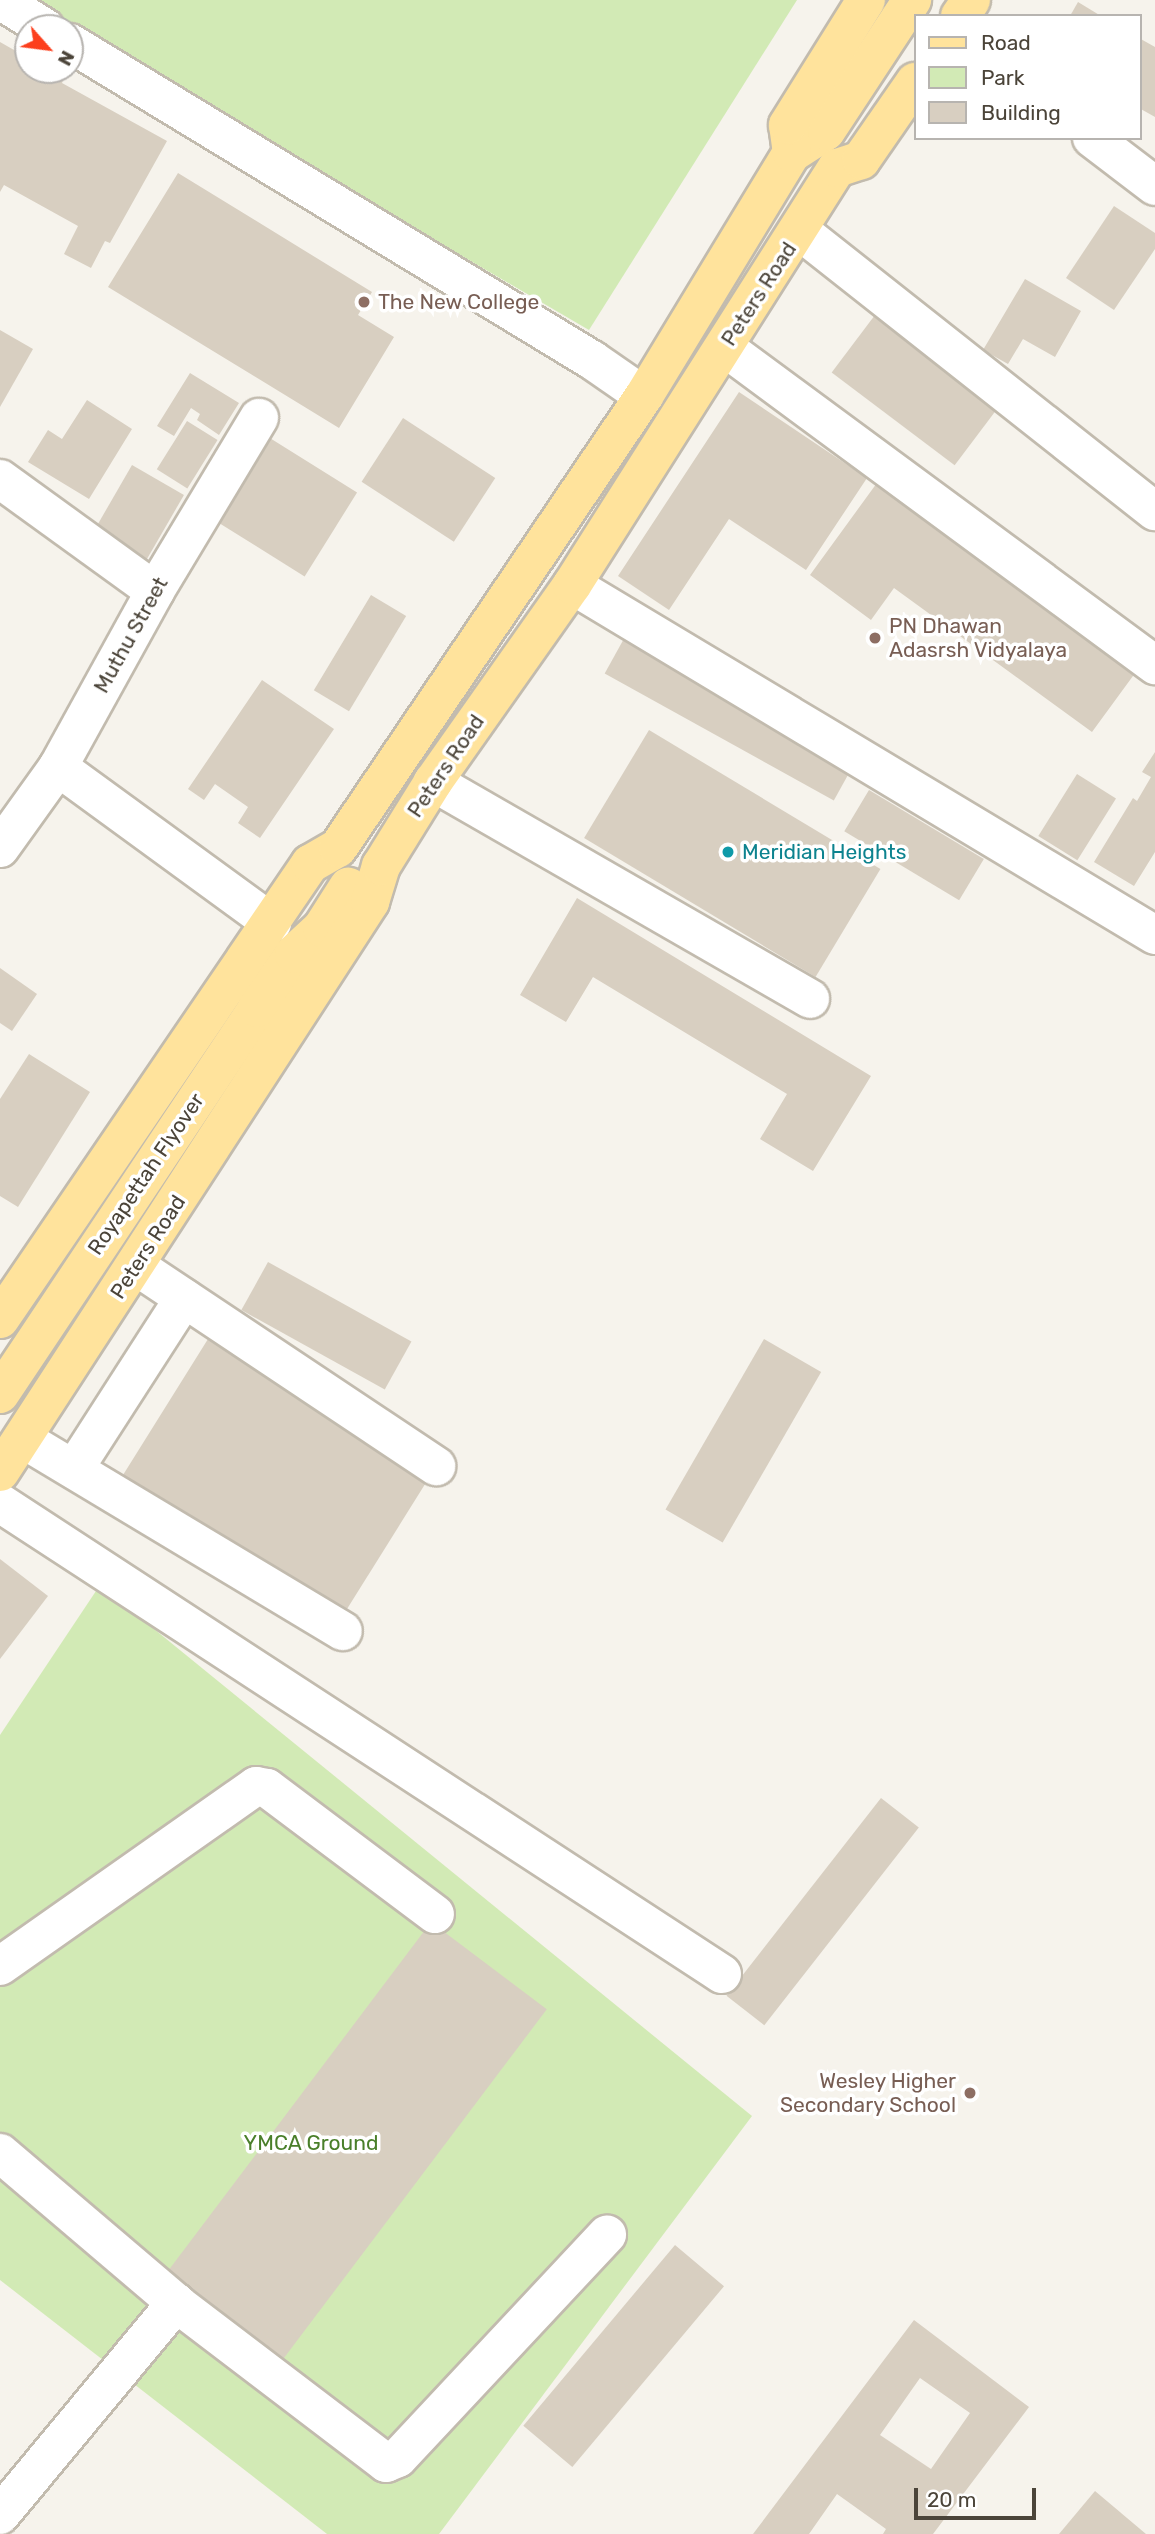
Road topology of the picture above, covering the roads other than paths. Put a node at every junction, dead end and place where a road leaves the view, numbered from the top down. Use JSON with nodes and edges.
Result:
{"nodes":[{"id":1,"x":866,"y":0,"type":"edge"},
{"id":2,"x":912,"y":0,"type":"edge"},
{"id":3,"x":0,"y":1,"type":"edge"},
{"id":4,"x":22,"y":14,"type":"edge"},
{"id":5,"x":84,"y":52,"type":"edge"},
{"id":6,"x":914,"y":83,"type":"edge"},
{"id":7,"x":827,"y":131,"type":"junction"},
{"id":8,"x":1095,"y":140,"type":"edge"},
{"id":9,"x":792,"y":153,"type":"junction"},
{"id":10,"x":837,"y":168,"type":"junction"},
{"id":11,"x":1155,"y":186,"type":"edge"},
{"id":12,"x":800,"y":231,"type":"junction"},
{"id":13,"x":731,"y":337,"type":"junction"},
{"id":14,"x":644,"y":396,"type":"junction"},
{"id":15,"x":259,"y":418,"type":"dead end"},
{"id":16,"x":941,"y":478,"type":"dead end"},
{"id":17,"x":0,"y":479,"type":"edge"},
{"id":18,"x":1155,"y":511,"type":"edge"},
{"id":19,"x":572,"y":585,"type":"junction"},
{"id":20,"x":155,"y":591,"type":"junction"},
{"id":21,"x":1155,"y":665,"type":"edge"},
{"id":22,"x":58,"y":767,"type":"junction"},
{"id":23,"x":433,"y":782,"type":"junction"},
{"id":24,"x":0,"y":848,"type":"edge"},
{"id":25,"x":338,"y":848,"type":"junction"},
{"id":26,"x":381,"y":866,"type":"junction"},
{"id":27,"x":272,"y":923,"type":"junction"},
{"id":28,"x":1155,"y":935,"type":"edge"},
{"id":29,"x":294,"y":954,"type":"junction"},
{"id":30,"x":810,"y":999,"type":"dead end"},
{"id":31,"x":136,"y":1266,"type":"junction"},
{"id":32,"x":184,"y":1298,"type":"junction"},
{"id":33,"x":0,"y":1319,"type":"edge"},
{"id":34,"x":0,"y":1394,"type":"edge"},
{"id":35,"x":23,"y":1438,"type":"junction"},
{"id":36,"x":436,"y":1466,"type":"dead end"},
{"id":37,"x":74,"y":1469,"type":"junction"},
{"id":38,"x":0,"y":1472,"type":"edge"},
{"id":39,"x":0,"y":1503,"type":"edge"},
{"id":40,"x":343,"y":1632,"type":"dead end"},
{"id":41,"x":435,"y":1914,"type":"dead end"},
{"id":42,"x":0,"y":1966,"type":"edge"},
{"id":43,"x":722,"y":1974,"type":"dead end"},
{"id":44,"x":0,"y":2153,"type":"edge"},
{"id":45,"x":607,"y":2235,"type":"dead end"},
{"id":46,"x":176,"y":2303,"type":"junction"},
{"id":47,"x":0,"y":2515,"type":"edge"}],
"edges":[{"from":1,"to":9,"type":"main road"},
{"from":2,"to":7,"type":"main road"},
{"from":3,"to":4,"type":"street"},
{"from":5,"to":14,"type":"street"},
{"from":6,"to":10,"type":"main road","name":"Peters Road"},
{"from":7,"to":9,"type":"main road"},
{"from":7,"to":10,"type":"main road"},
{"from":8,"to":11,"type":"street"},
{"from":9,"to":14,"type":"main road","name":"Peters Road"},
{"from":10,"to":12,"type":"main road","name":"Peters Road"},
{"from":12,"to":13,"type":"main road","name":"Peters Road"},
{"from":12,"to":18,"type":"street"},
{"from":13,"to":16,"type":"street"},
{"from":13,"to":19,"type":"main road","name":"Peters Road"},
{"from":13,"to":21,"type":"street"},
{"from":14,"to":25,"type":"main road","name":"Peters Road"},
{"from":15,"to":20,"type":"street","name":"Muthu Street"},
{"from":17,"to":20,"type":"street"},
{"from":19,"to":23,"type":"main road","name":"Peters Road"},
{"from":19,"to":28,"type":"street"},
{"from":20,"to":22,"type":"street","name":"Muthu Street"},
{"from":22,"to":24,"type":"street","name":"Muthu Street"},
{"from":22,"to":27,"type":"street"},
{"from":23,"to":26,"type":"main road","name":"Peters Road"},
{"from":23,"to":30,"type":"street"},
{"from":25,"to":27,"type":"main road","name":"Peters Road"},
{"from":25,"to":29,"type":"main road","name":"Royapettah Flyover"},
{"from":26,"to":29,"type":"main road","name":"Royapettah Flyover"},
{"from":26,"to":31,"type":"main road","name":"Peters Road"},
{"from":27,"to":33,"type":"main road","name":"Peters Road"},
{"from":29,"to":34,"type":"main road","name":"Royapettah Flyover"},
{"from":31,"to":32,"type":"street"},
{"from":31,"to":35,"type":"main road","name":"Peters Road"},
{"from":32,"to":36,"type":"street"},
{"from":32,"to":37,"type":"street"},
{"from":35,"to":37,"type":"street"},
{"from":35,"to":38,"type":"main road","name":"Peters Road"},
{"from":37,"to":40,"type":"street"},
{"from":39,"to":43,"type":"street"},
{"from":41,"to":42,"type":"street"},
{"from":44,"to":46,"type":"street"},
{"from":45,"to":46,"type":"street"},
{"from":46,"to":47,"type":"street"}]}
